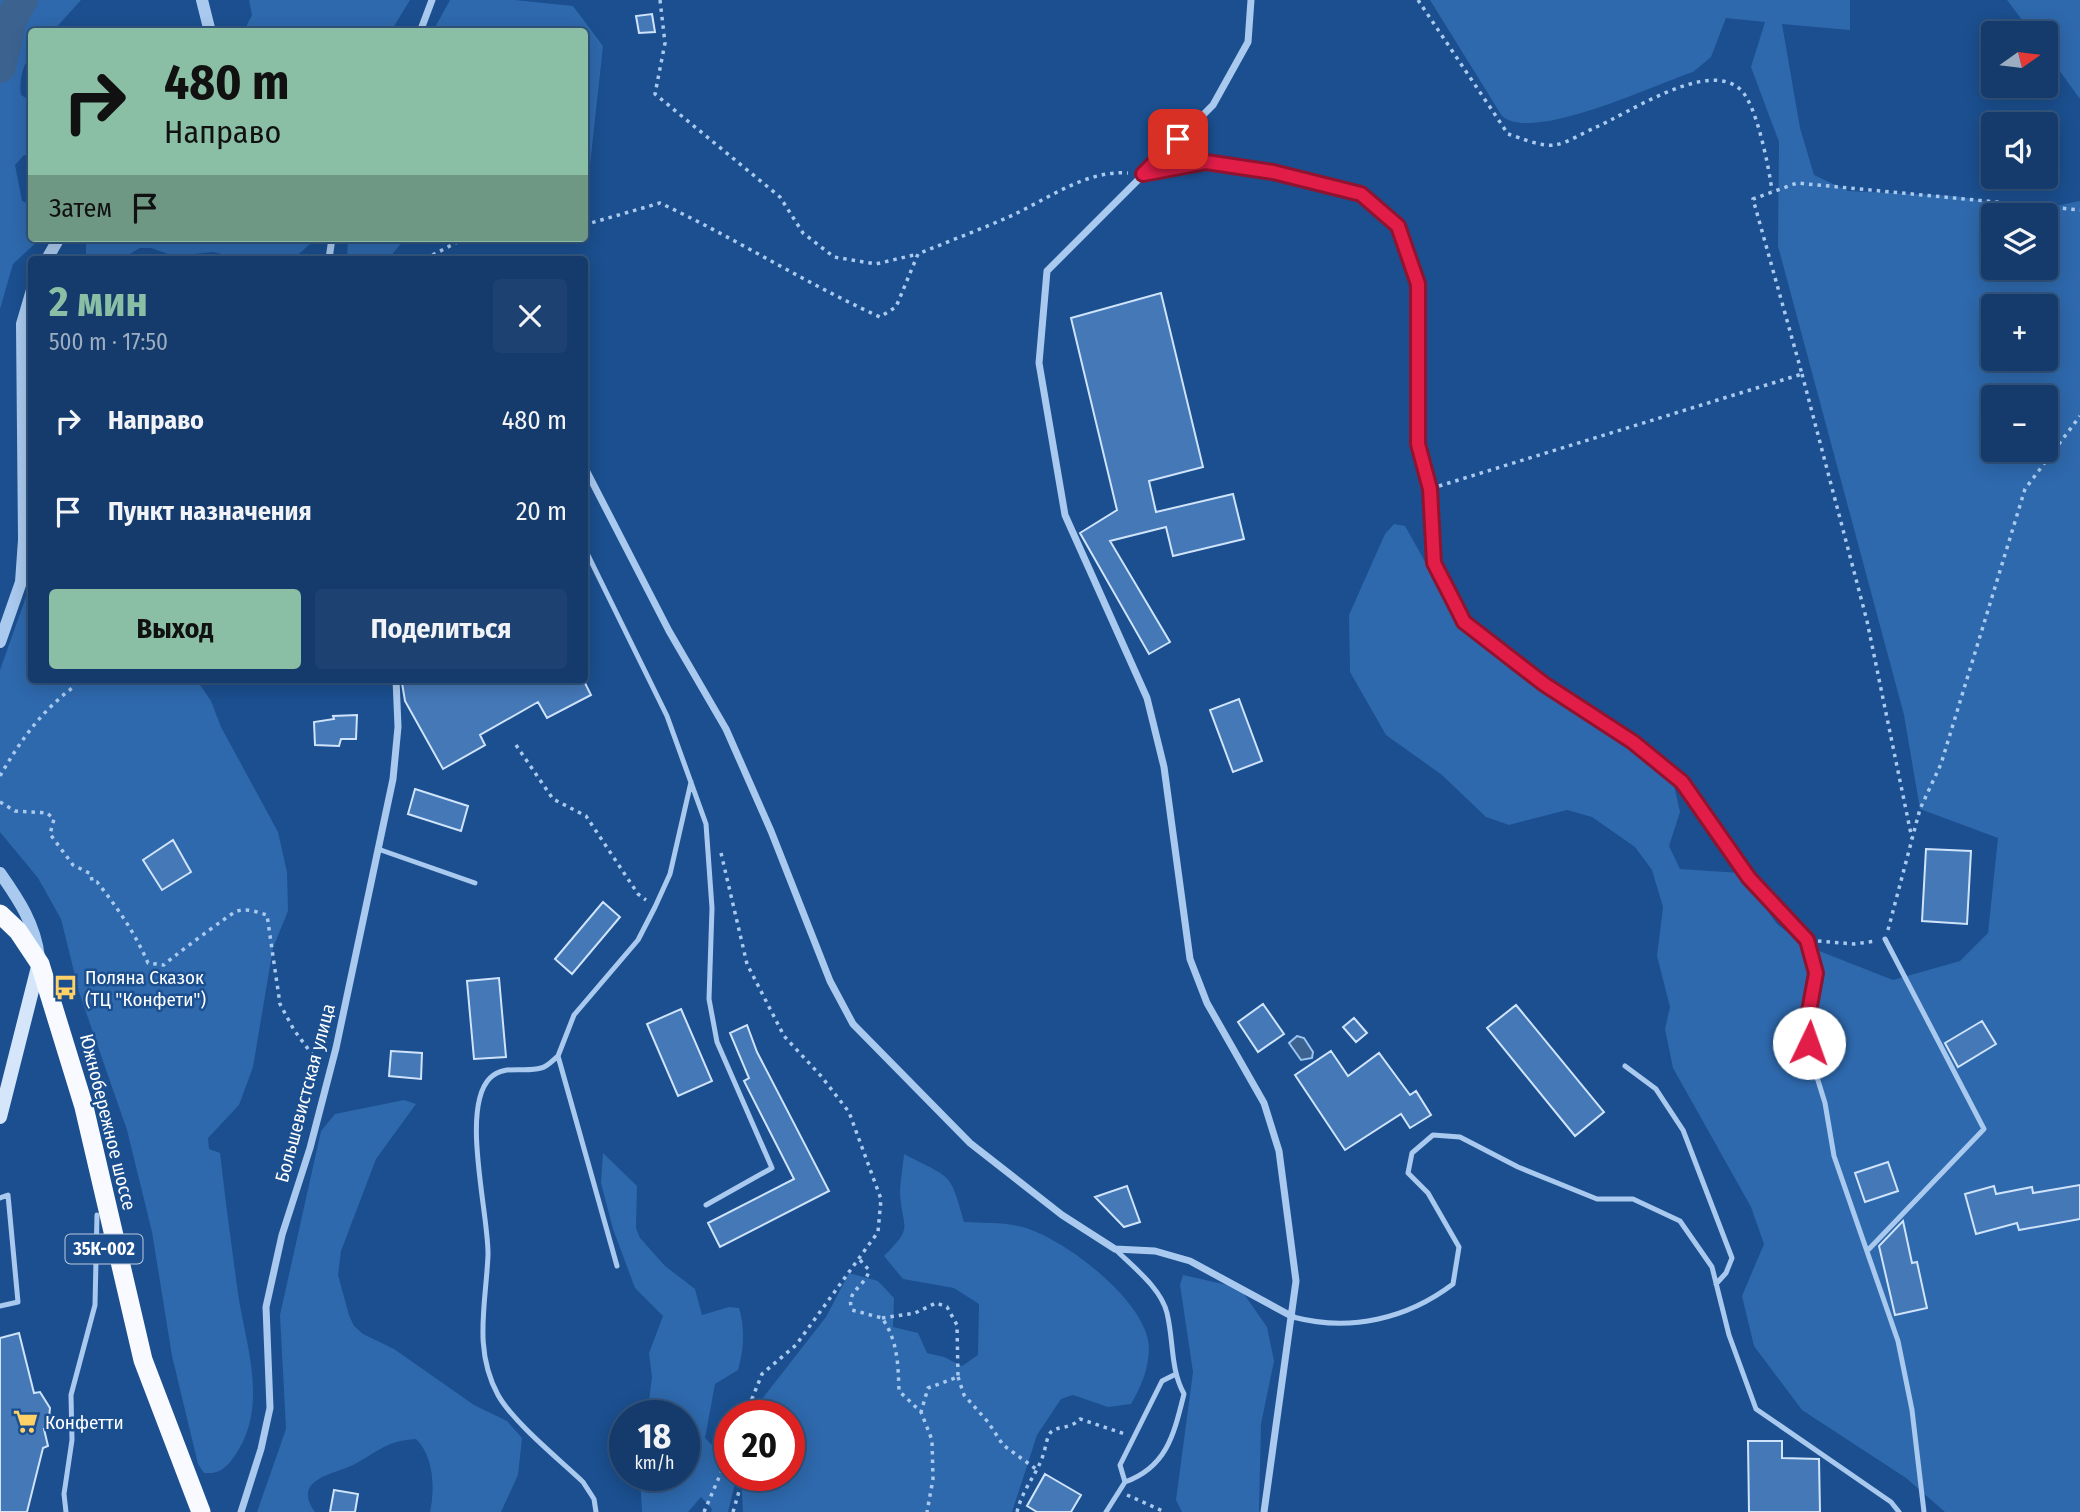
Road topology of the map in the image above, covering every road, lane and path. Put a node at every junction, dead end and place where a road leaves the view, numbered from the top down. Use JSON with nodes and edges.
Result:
{"nodes":[{"id":1,"x":202,"y":0,"type":"edge"},
{"id":2,"x":432,"y":0,"type":"edge"},
{"id":3,"x":660,"y":0,"type":"edge"},
{"id":4,"x":1251,"y":0,"type":"edge"},
{"id":5,"x":1418,"y":0,"type":"edge"},
{"id":6,"x":209,"y":28,"type":"edge"},
{"id":7,"x":422,"y":28,"type":"edge"},
{"id":8,"x":1143,"y":174,"type":"junction"},
{"id":9,"x":1773,"y":192,"type":"junction"},
{"id":10,"x":2080,"y":210,"type":"edge"},
{"id":11,"x":588,"y":224,"type":"edge"},
{"id":12,"x":457,"y":242,"type":"edge"},
{"id":13,"x":918,"y":254,"type":"junction"},
{"id":14,"x":431,"y":256,"type":"edge"},
{"id":15,"x":28,"y":304,"type":"edge"},
{"id":16,"x":1802,"y":374,"type":"junction"},
{"id":17,"x":2080,"y":416,"type":"edge"},
{"id":18,"x":588,"y":474,"type":"edge"},
{"id":19,"x":1430,"y":489,"type":"junction"},
{"id":20,"x":588,"y":555,"type":"edge"},
{"id":21,"x":0,"y":643,"type":"edge"},
{"id":22,"x":75,"y":683,"type":"edge"},
{"id":23,"x":396,"y":683,"type":"edge"},
{"id":24,"x":516,"y":745,"type":"dead end"},
{"id":25,"x":0,"y":776,"type":"edge"},
{"id":26,"x":691,"y":782,"type":"junction"},
{"id":27,"x":0,"y":802,"type":"edge"},
{"id":28,"x":706,"y":824,"type":"junction"},
{"id":29,"x":1912,"y":839,"type":"junction"},
{"id":30,"x":378,"y":849,"type":"junction"},
{"id":31,"x":0,"y":874,"type":"edge"},
{"id":32,"x":475,"y":883,"type":"dead end"},
{"id":33,"x":656,"y":907,"type":"junction"},
{"id":34,"x":0,"y":914,"type":"edge"},
{"id":35,"x":0,"y":929,"type":"edge"},
{"id":36,"x":1885,"y":939,"type":"junction"},
{"id":37,"x":1807,"y":940,"type":"junction"},
{"id":38,"x":38,"y":970,"type":"junction"},
{"id":39,"x":558,"y":1056,"type":"junction"},
{"id":40,"x":1625,"y":1066,"type":"dead end"},
{"id":41,"x":328,"y":1075,"type":"junction"},
{"id":42,"x":0,"y":1117,"type":"edge"},
{"id":43,"x":0,"y":1198,"type":"edge"},
{"id":44,"x":706,"y":1205,"type":"dead end"},
{"id":45,"x":97,"y":1215,"type":"junction"},
{"id":46,"x":1869,"y":1248,"type":"junction"},
{"id":47,"x":1115,"y":1249,"type":"junction"},
{"id":48,"x":860,"y":1260,"type":"junction"},
{"id":49,"x":617,"y":1266,"type":"dead end"},
{"id":50,"x":1716,"y":1284,"type":"junction"},
{"id":51,"x":0,"y":1306,"type":"edge"},
{"id":52,"x":1293,"y":1317,"type":"junction"},
{"id":53,"x":882,"y":1318,"type":"junction"},
{"id":54,"x":1174,"y":1375,"type":"junction"},
{"id":55,"x":958,"y":1377,"type":"junction"},
{"id":56,"x":751,"y":1400,"type":"edge"},
{"id":57,"x":921,"y":1412,"type":"junction"},
{"id":58,"x":1134,"y":1437,"type":"junction"},
{"id":59,"x":1036,"y":1469,"type":"junction"},
{"id":60,"x":1125,"y":1482,"type":"junction"},
{"id":61,"x":714,"y":1489,"type":"edge"},
{"id":62,"x":739,"y":1491,"type":"edge"},
{"id":63,"x":1119,"y":1491,"type":"junction"},
{"id":64,"x":66,"y":1512,"type":"edge"},
{"id":65,"x":188,"y":1512,"type":"edge"},
{"id":66,"x":201,"y":1512,"type":"edge"},
{"id":67,"x":242,"y":1512,"type":"edge"},
{"id":68,"x":596,"y":1512,"type":"edge"},
{"id":69,"x":704,"y":1512,"type":"edge"},
{"id":70,"x":733,"y":1512,"type":"edge"},
{"id":71,"x":928,"y":1512,"type":"edge"},
{"id":72,"x":1017,"y":1512,"type":"edge"},
{"id":73,"x":1106,"y":1512,"type":"edge"},
{"id":74,"x":1165,"y":1512,"type":"edge"},
{"id":75,"x":1264,"y":1512,"type":"edge"},
{"id":76,"x":1899,"y":1512,"type":"edge"},
{"id":77,"x":1924,"y":1512,"type":"edge"}],
"edges":[{"from":1,"to":6,"type":"street"},
{"from":2,"to":7,"type":"street"},
{"from":3,"to":13,"type":"path"},
{"from":4,"to":8,"type":"street"},
{"from":5,"to":9,"type":"path"},
{"from":8,"to":13,"type":"path"},
{"from":8,"to":19,"type":"lane"},
{"from":8,"to":52,"type":"street"},
{"from":9,"to":10,"type":"path"},
{"from":9,"to":16,"type":"path"},
{"from":11,"to":13,"type":"path"},
{"from":12,"to":14,"type":"path"},
{"from":15,"to":21,"type":"street"},
{"from":16,"to":19,"type":"path"},
{"from":16,"to":29,"type":"path"},
{"from":17,"to":29,"type":"path"},
{"from":18,"to":47,"type":"street"},
{"from":19,"to":37,"type":"lane"},
{"from":20,"to":26,"type":"lane"},
{"from":22,"to":25,"type":"path"},
{"from":23,"to":30,"type":"street","name":"Большевистская улица"},
{"from":24,"to":33,"type":"path"},
{"from":26,"to":28,"type":"lane"},
{"from":26,"to":33,"type":"lane"},
{"from":27,"to":41,"type":"path"},
{"from":28,"to":44,"type":"lane"},
{"from":28,"to":48,"type":"path"},
{"from":29,"to":36,"type":"path"},
{"from":30,"to":32,"type":"lane"},
{"from":30,"to":41,"type":"street","name":"Большевистская улица"},
{"from":31,"to":38,"type":"street"},
{"from":33,"to":39,"type":"lane"},
{"from":34,"to":38,"type":"highway","name":"Южнобережное шоссе","number":"35К-002"},
{"from":35,"to":38,"type":"highway","name":"Южнобережное шоссе","number":"35К-002"},
{"from":36,"to":37,"type":"path"},
{"from":36,"to":46,"type":"lane"},
{"from":37,"to":46,"type":"lane"},
{"from":38,"to":42,"type":"main road"},
{"from":38,"to":45,"type":"highway","name":"Южнобережное шоссе","number":"35К-002"},
{"from":38,"to":66,"type":"highway","name":"Южнобережное шоссе","number":"35К-002"},
{"from":39,"to":49,"type":"lane"},
{"from":39,"to":68,"type":"lane"},
{"from":40,"to":50,"type":"lane"},
{"from":41,"to":67,"type":"street","name":"Большевистская улица"},
{"from":43,"to":51,"type":"lane"},
{"from":45,"to":64,"type":"lane"},
{"from":45,"to":65,"type":"highway","name":"Южнобережное шоссе","number":"35К-002"},
{"from":46,"to":77,"type":"lane"},
{"from":47,"to":52,"type":"street"},
{"from":47,"to":54,"type":"lane"},
{"from":48,"to":53,"type":"path"},
{"from":48,"to":56,"type":"path"},
{"from":50,"to":52,"type":"lane"},
{"from":50,"to":76,"type":"lane"},
{"from":52,"to":75,"type":"street"},
{"from":53,"to":55,"type":"path"},
{"from":53,"to":57,"type":"path"},
{"from":54,"to":58,"type":"lane"},
{"from":54,"to":60,"type":"lane"},
{"from":55,"to":57,"type":"path"},
{"from":55,"to":59,"type":"path"},
{"from":57,"to":71,"type":"path"},
{"from":58,"to":59,"type":"path"},
{"from":58,"to":60,"type":"lane"},
{"from":59,"to":72,"type":"path"},
{"from":60,"to":63,"type":"lane"},
{"from":61,"to":69,"type":"path"},
{"from":62,"to":70,"type":"path"},
{"from":63,"to":73,"type":"lane"},
{"from":63,"to":74,"type":"path"}]}
